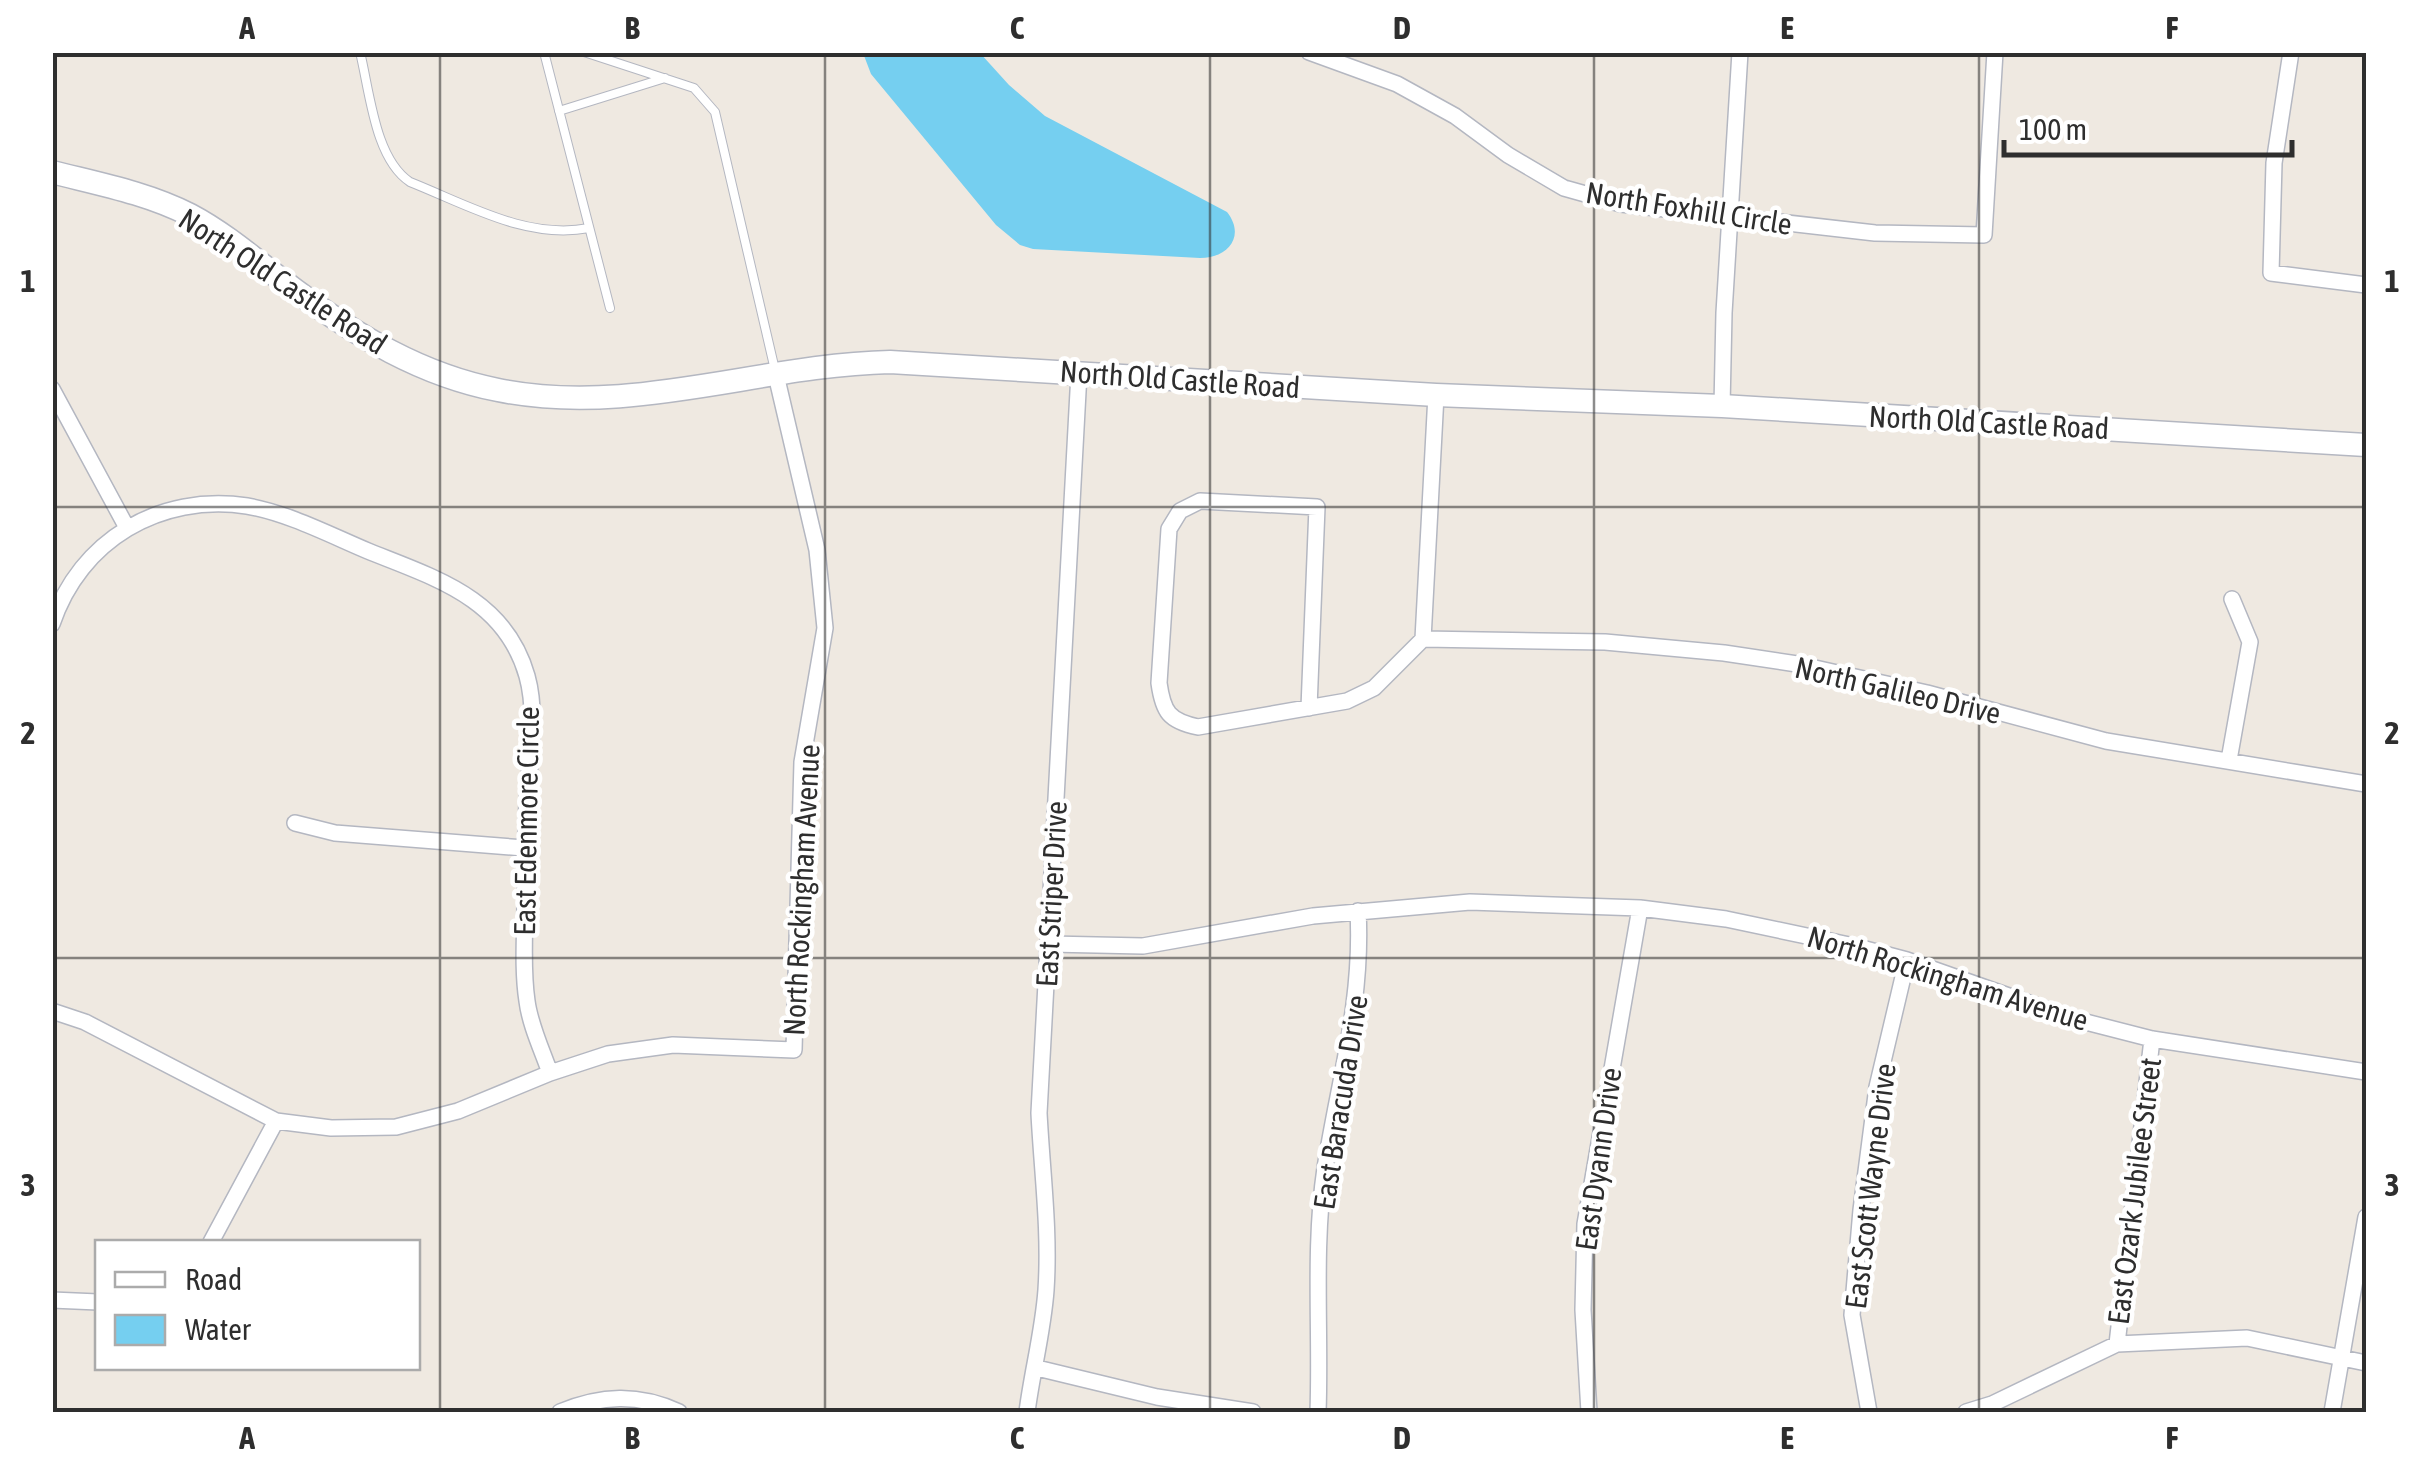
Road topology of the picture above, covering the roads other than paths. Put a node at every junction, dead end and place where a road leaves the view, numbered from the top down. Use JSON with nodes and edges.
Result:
{"nodes":[{"id":1,"x":360,"y":52,"type":"edge"},
{"id":2,"x":544,"y":52,"type":"edge"},
{"id":3,"x":584,"y":52,"type":"edge"},
{"id":4,"x":1310,"y":52,"type":"edge"},
{"id":5,"x":1740,"y":52,"type":"edge"},
{"id":6,"x":1995,"y":52,"type":"edge"},
{"id":7,"x":2291,"y":52,"type":"edge"},
{"id":8,"x":665,"y":78,"type":"junction"},
{"id":9,"x":560,"y":111,"type":"junction"},
{"id":10,"x":52,"y":172,"type":"edge"},
{"id":11,"x":1730,"y":218,"type":"junction"},
{"id":12,"x":589,"y":228,"type":"junction"},
{"id":13,"x":2366,"y":284,"type":"edge"},
{"id":14,"x":610,"y":308,"type":"dead end"},
{"id":15,"x":1079,"y":373,"type":"junction"},
{"id":16,"x":776,"y":375,"type":"junction"},
{"id":17,"x":52,"y":390,"type":"edge"},
{"id":18,"x":1436,"y":395,"type":"junction"},
{"id":19,"x":1722,"y":406,"type":"junction"},
{"id":20,"x":2366,"y":444,"type":"edge"},
{"id":21,"x":126,"y":526,"type":"junction"},
{"id":22,"x":2232,"y":600,"type":"dead end"},
{"id":23,"x":52,"y":624,"type":"edge"},
{"id":24,"x":1424,"y":639,"type":"junction"},
{"id":25,"x":1309,"y":708,"type":"junction"},
{"id":26,"x":2229,"y":760,"type":"junction"},
{"id":27,"x":2366,"y":784,"type":"edge"},
{"id":28,"x":296,"y":823,"type":"dead end"},
{"id":29,"x":524,"y":848,"type":"junction"},
{"id":30,"x":1640,"y":908,"type":"junction"},
{"id":31,"x":1358,"y":911,"type":"junction"},
{"id":32,"x":1050,"y":944,"type":"junction"},
{"id":33,"x":1907,"y":960,"type":"junction"},
{"id":34,"x":52,"y":1011,"type":"edge"},
{"id":35,"x":2152,"y":1039,"type":"junction"},
{"id":36,"x":2366,"y":1072,"type":"edge"},
{"id":37,"x":550,"y":1073,"type":"junction"},
{"id":38,"x":276,"y":1121,"type":"junction"},
{"id":39,"x":2366,"y":1216,"type":"edge"},
{"id":40,"x":212,"y":1240,"type":"edge"},
{"id":41,"x":52,"y":1300,"type":"edge"},
{"id":42,"x":95,"y":1302,"type":"edge"},
{"id":43,"x":2117,"y":1344,"type":"junction"},
{"id":44,"x":2341,"y":1358,"type":"junction"},
{"id":45,"x":2366,"y":1363,"type":"edge"},
{"id":46,"x":1037,"y":1368,"type":"junction"},
{"id":47,"x":560,"y":1412,"type":"edge"},
{"id":48,"x":678,"y":1412,"type":"edge"},
{"id":49,"x":1026,"y":1412,"type":"edge"},
{"id":50,"x":1252,"y":1412,"type":"edge"},
{"id":51,"x":1318,"y":1412,"type":"edge"},
{"id":52,"x":1589,"y":1412,"type":"edge"},
{"id":53,"x":1869,"y":1412,"type":"edge"},
{"id":54,"x":1966,"y":1412,"type":"edge"},
{"id":55,"x":2332,"y":1412,"type":"edge"}],
"edges":[{"from":1,"to":12,"type":"lane"},
{"from":2,"to":9,"type":"lane"},
{"from":3,"to":8,"type":"lane"},
{"from":4,"to":11,"type":"street","name":"North Foxhill Circle"},
{"from":5,"to":11,"type":"street"},
{"from":6,"to":11,"type":"street","name":"North Foxhill Circle"},
{"from":7,"to":13,"type":"street"},
{"from":8,"to":9,"type":"lane"},
{"from":8,"to":16,"type":"lane"},
{"from":9,"to":12,"type":"lane"},
{"from":10,"to":16,"type":"street","name":"North Old Castle Road"},
{"from":11,"to":19,"type":"street"},
{"from":12,"to":14,"type":"lane"},
{"from":15,"to":16,"type":"street","name":"North Old Castle Road"},
{"from":15,"to":18,"type":"street","name":"North Old Castle Road"},
{"from":15,"to":32,"type":"street","name":"East Striper Drive"},
{"from":16,"to":37,"type":"street","name":"North Rockingham Avenue"},
{"from":17,"to":21,"type":"street"},
{"from":18,"to":19,"type":"street","name":"North Old Castle Road"},
{"from":18,"to":24,"type":"street"},
{"from":19,"to":20,"type":"street","name":"North Old Castle Road"},
{"from":21,"to":23,"type":"street","name":"East Edenmore Circle"},
{"from":21,"to":29,"type":"street","name":"East Edenmore Circle"},
{"from":22,"to":26,"type":"street"},
{"from":24,"to":25,"type":"street"},
{"from":24,"to":26,"type":"street","name":"North Galileo Drive"},
{"from":25,"to":25,"type":"street"},
{"from":26,"to":27,"type":"street","name":"North Galileo Drive"},
{"from":28,"to":29,"type":"street"},
{"from":29,"to":37,"type":"street","name":"East Edenmore Circle"},
{"from":30,"to":31,"type":"street","name":"North Rockingham Avenue"},
{"from":30,"to":33,"type":"street","name":"North Rockingham Avenue"},
{"from":30,"to":52,"type":"street","name":"East Dyann Drive"},
{"from":31,"to":32,"type":"street","name":"North Rockingham Avenue"},
{"from":31,"to":51,"type":"street","name":"East Baracuda Drive"},
{"from":32,"to":46,"type":"street","name":"East Striper Drive"},
{"from":33,"to":35,"type":"street","name":"North Rockingham Avenue"},
{"from":33,"to":53,"type":"street","name":"East Scott Wayne Drive"},
{"from":34,"to":38,"type":"street","name":"North Rockingham Avenue"},
{"from":35,"to":36,"type":"street","name":"North Rockingham Avenue"},
{"from":35,"to":43,"type":"street","name":"East Ozark Jubilee Street"},
{"from":37,"to":38,"type":"street","name":"North Rockingham Avenue"},
{"from":38,"to":40,"type":"street"},
{"from":39,"to":44,"type":"street"},
{"from":41,"to":42,"type":"street"},
{"from":43,"to":44,"type":"street"},
{"from":43,"to":54,"type":"street"},
{"from":44,"to":45,"type":"street"},
{"from":44,"to":55,"type":"street"},
{"from":46,"to":49,"type":"street","name":"East Striper Drive"},
{"from":46,"to":50,"type":"street"},
{"from":47,"to":48,"type":"street"}]}
